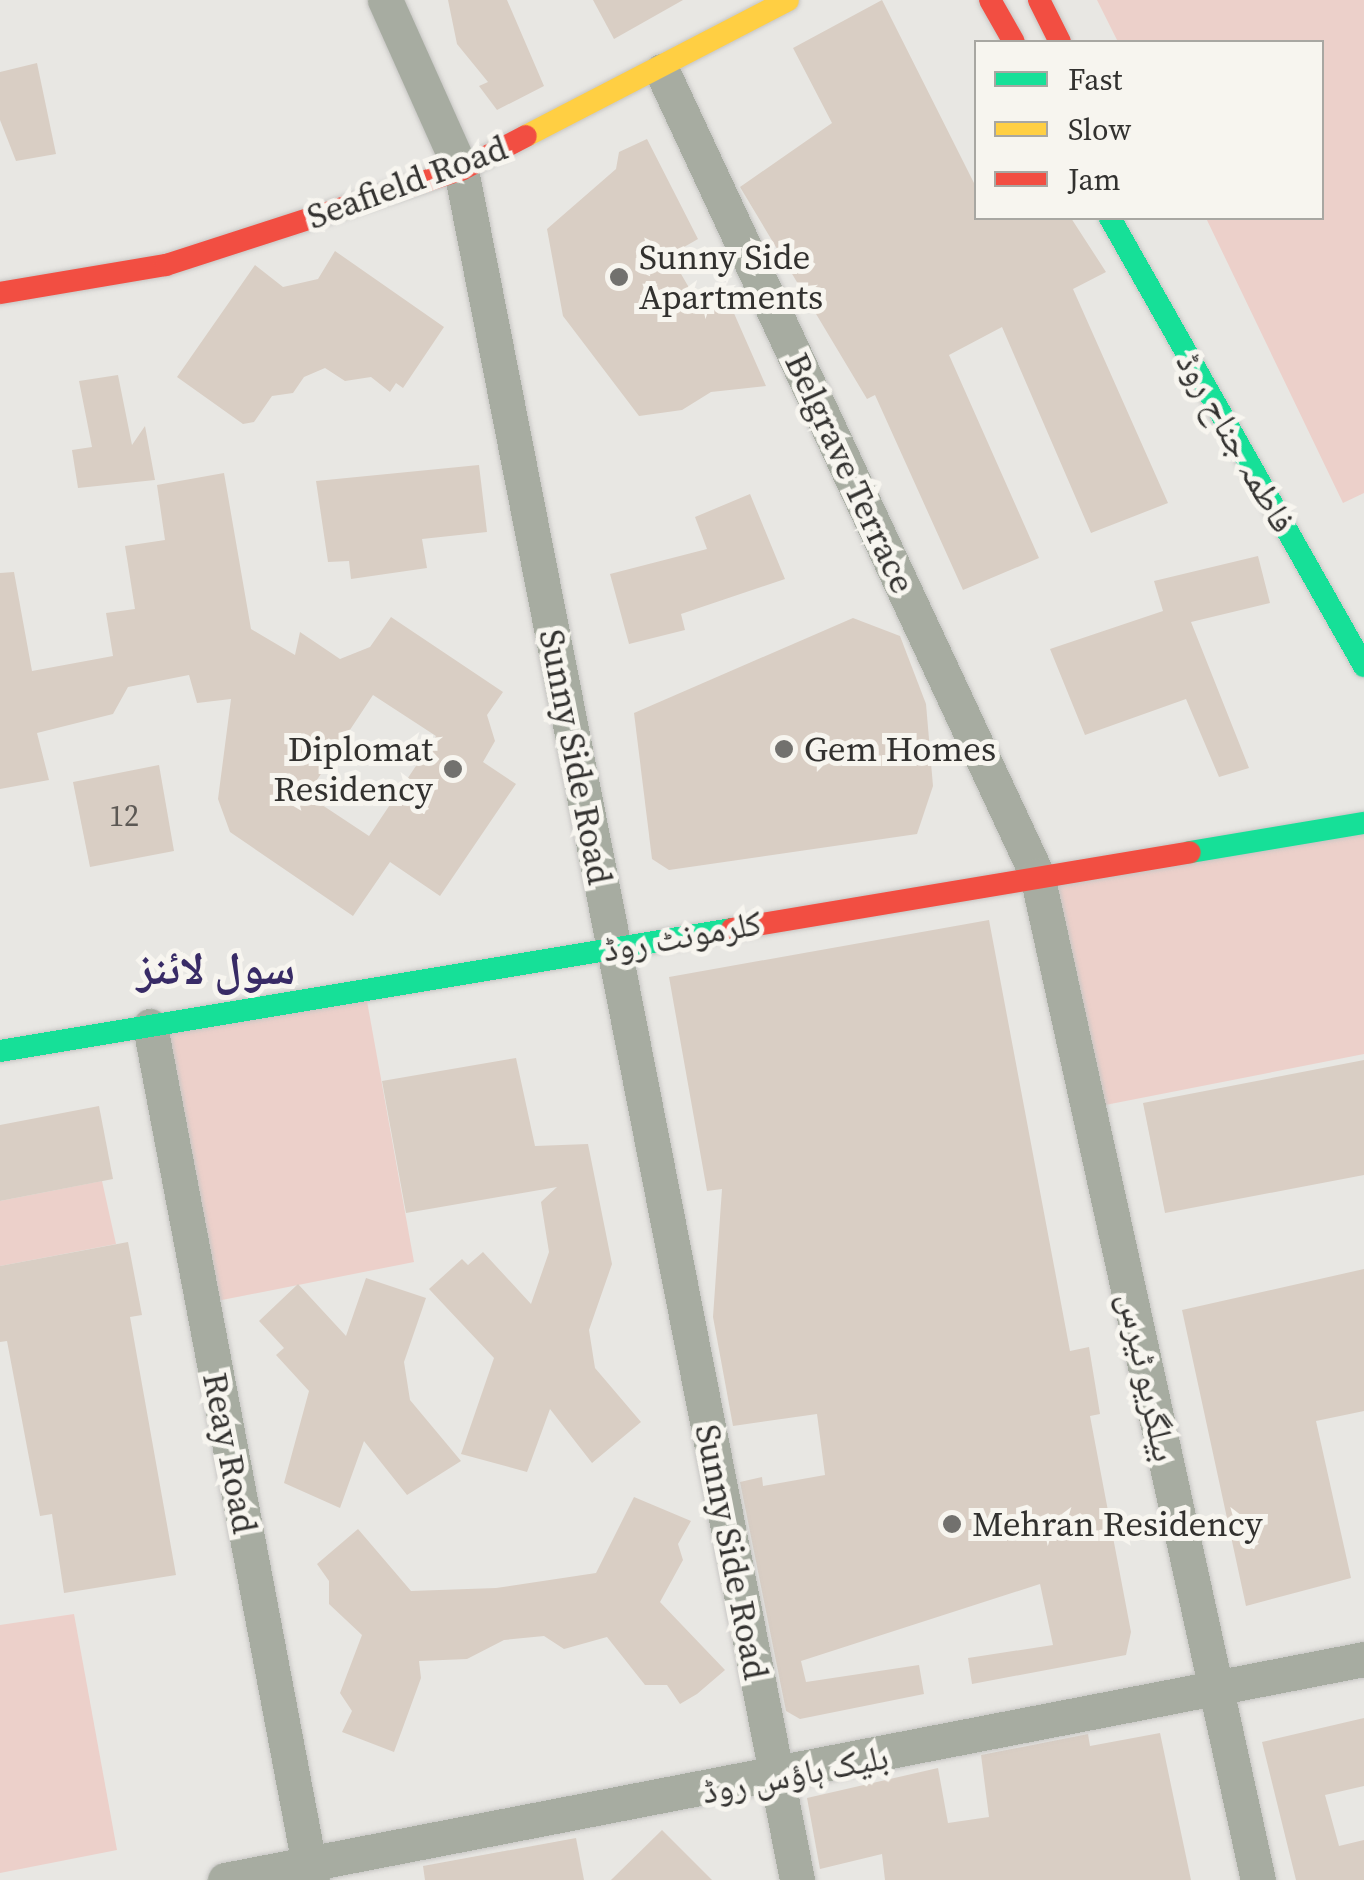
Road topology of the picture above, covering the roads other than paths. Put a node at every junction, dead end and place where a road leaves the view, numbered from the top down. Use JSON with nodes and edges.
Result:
{"nodes":[{"id":1,"x":385,"y":0,"type":"edge"},
{"id":2,"x":788,"y":0,"type":"edge"},
{"id":3,"x":990,"y":0,"type":"edge"},
{"id":4,"x":1039,"y":0,"type":"edge"},
{"id":5,"x":1013,"y":40,"type":"edge"},
{"id":6,"x":1059,"y":40,"type":"edge"},
{"id":7,"x":662,"y":70,"type":"junction"},
{"id":8,"x":461,"y":170,"type":"junction"},
{"id":9,"x":1111,"y":220,"type":"edge"},
{"id":10,"x":0,"y":293,"type":"edge"},
{"id":11,"x":1240,"y":392,"type":"dead end"},
{"id":12,"x":1327,"y":547,"type":"dead end"},
{"id":13,"x":1364,"y":666,"type":"edge"},
{"id":14,"x":1364,"y":823,"type":"edge"},
{"id":15,"x":1037,"y":874,"type":"junction"},
{"id":16,"x":614,"y":948,"type":"junction"},
{"id":17,"x":150,"y":1026,"type":"junction"},
{"id":18,"x":0,"y":1051,"type":"edge"},
{"id":19,"x":1364,"y":1659,"type":"edge"},
{"id":20,"x":1217,"y":1690,"type":"junction"},
{"id":21,"x":776,"y":1778,"type":"junction"},
{"id":22,"x":310,"y":1872,"type":"edge"},
{"id":23,"x":225,"y":1880,"type":"edge"},
{"id":24,"x":796,"y":1880,"type":"edge"},
{"id":25,"x":1258,"y":1880,"type":"edge"}],
"edges":[{"from":1,"to":8,"type":"street","name":"Sunny Side Road"},
{"from":2,"to":7,"type":"street","name":"Seafield Road"},
{"from":3,"to":5,"type":"street"},
{"from":4,"to":6,"type":"street"},
{"from":7,"to":8,"type":"street","name":"Seafield Road"},
{"from":7,"to":15,"type":"street","name":"Belgrave Terrace"},
{"from":8,"to":10,"type":"street","name":"Seafield Road"},
{"from":8,"to":16,"type":"street","name":"Sunny Side Road"},
{"from":9,"to":13,"type":"street","name":"فاطمہ جناح روڈ"},
{"from":11,"to":12,"type":"street","name":"فاطمہ جناح روڈ"},
{"from":14,"to":15,"type":"street","name":"کلرمونٹ روڈ"},
{"from":15,"to":16,"type":"street","name":"کلرمونٹ روڈ"},
{"from":15,"to":20,"type":"street","name":"بیلگریو ٹیرس"},
{"from":16,"to":17,"type":"street","name":"کلرمونٹ روڈ"},
{"from":16,"to":21,"type":"street","name":"Sunny Side Road"},
{"from":17,"to":18,"type":"street","name":"کلرمونٹ روڈ"},
{"from":17,"to":22,"type":"street","name":"Reay Road"},
{"from":19,"to":20,"type":"street","name":"بلیک ہاؤس روڈ"},
{"from":20,"to":21,"type":"street","name":"بلیک ہاؤس روڈ"},
{"from":20,"to":25,"type":"street","name":"بیلگریو ٹیرس"},
{"from":21,"to":22,"type":"street","name":"بلیک ہاؤس روڈ"},
{"from":21,"to":24,"type":"street","name":"Sunny Side Road"},
{"from":22,"to":23,"type":"street","name":"بلیک ہاؤس روڈ"}]}
